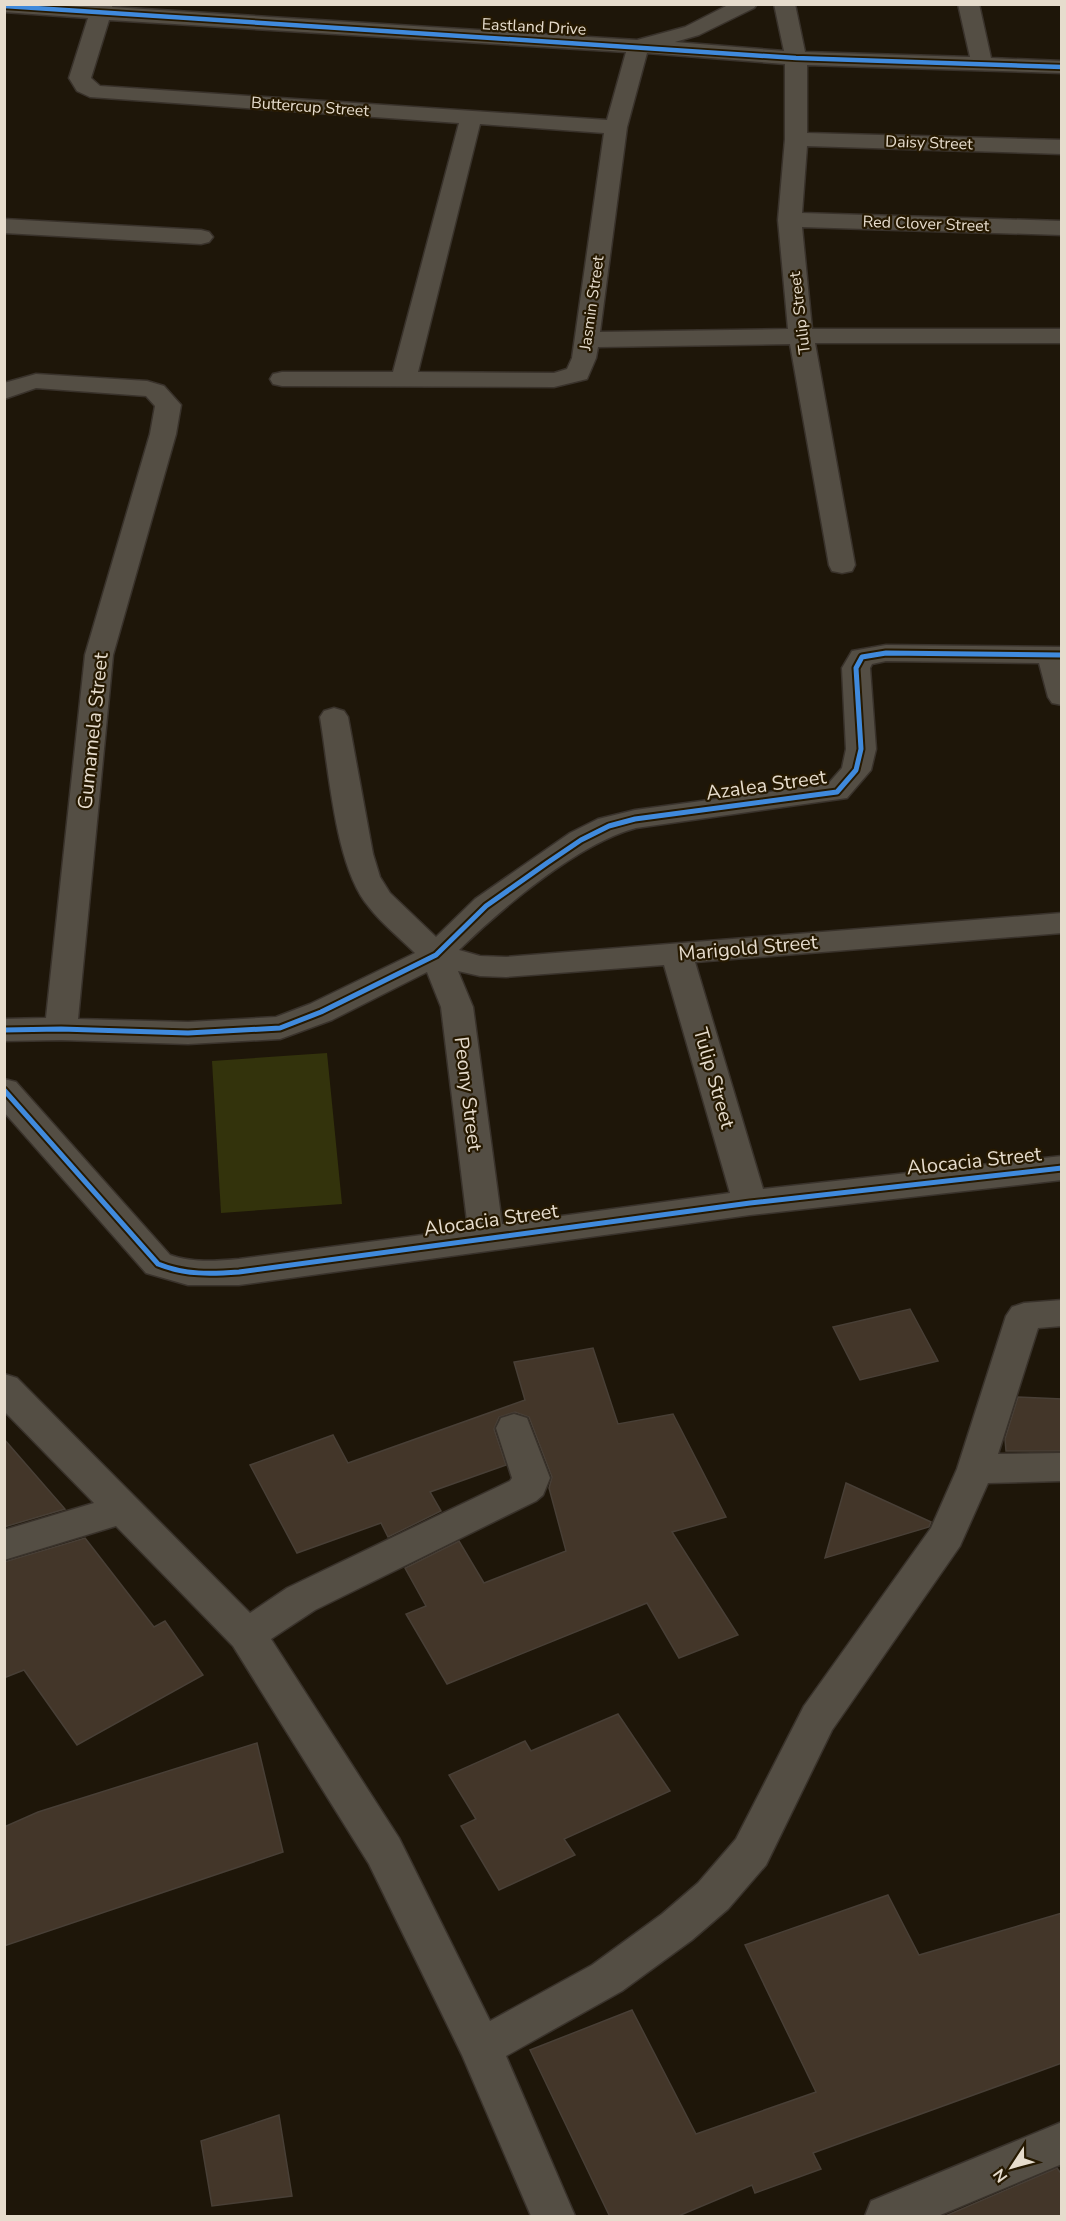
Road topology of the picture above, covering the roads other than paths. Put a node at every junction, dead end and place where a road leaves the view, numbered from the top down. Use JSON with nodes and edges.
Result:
{"nodes":[{"id":1,"x":747,"y":4,"type":"edge"},
{"id":2,"x":784,"y":4,"type":"edge"},
{"id":3,"x":968,"y":4,"type":"edge"},
{"id":4,"x":4,"y":6,"type":"edge"},
{"id":5,"x":101,"y":8,"type":"edge"},
{"id":6,"x":638,"y":45,"type":"junction"},
{"id":7,"x":796,"y":58,"type":"junction"},
{"id":8,"x":982,"y":64,"type":"junction"},
{"id":9,"x":1062,"y":68,"type":"edge"},
{"id":10,"x":471,"y":118,"type":"junction"},
{"id":11,"x":616,"y":127,"type":"junction"},
{"id":12,"x":796,"y":139,"type":"junction"},
{"id":13,"x":1062,"y":147,"type":"edge"},
{"id":14,"x":790,"y":220,"type":"junction"},
{"id":15,"x":4,"y":226,"type":"edge"},
{"id":16,"x":1062,"y":228,"type":"edge"},
{"id":17,"x":201,"y":237,"type":"dead end"},
{"id":18,"x":801,"y":336,"type":"junction"},
{"id":19,"x":586,"y":340,"type":"junction"},
{"id":20,"x":1058,"y":343,"type":"edge"},
{"id":21,"x":404,"y":378,"type":"junction"},
{"id":22,"x":282,"y":379,"type":"dead end"},
{"id":23,"x":4,"y":392,"type":"edge"},
{"id":24,"x":842,"y":565,"type":"dead end"},
{"id":25,"x":1056,"y":655,"type":"edge"},
{"id":26,"x":1062,"y":697,"type":"edge"},
{"id":27,"x":334,"y":717,"type":"dead end"},
{"id":28,"x":1062,"y":923,"type":"edge"},
{"id":29,"x":677,"y":954,"type":"junction"},
{"id":30,"x":436,"y":955,"type":"junction"},
{"id":31,"x":61,"y":1029,"type":"junction"},
{"id":32,"x":4,"y":1030,"type":"edge"},
{"id":33,"x":4,"y":1090,"type":"edge"},
{"id":34,"x":1062,"y":1168,"type":"edge"},
{"id":35,"x":750,"y":1203,"type":"junction"},
{"id":36,"x":486,"y":1237,"type":"junction"},
{"id":37,"x":1062,"y":1312,"type":"edge"},
{"id":38,"x":4,"y":1388,"type":"edge"},
{"id":39,"x":514,"y":1428,"type":"dead end"},
{"id":40,"x":1062,"y":1467,"type":"edge"},
{"id":41,"x":975,"y":1468,"type":"junction"},
{"id":42,"x":122,"y":1509,"type":"junction"},
{"id":43,"x":4,"y":1545,"type":"edge"},
{"id":44,"x":248,"y":1635,"type":"junction"},
{"id":45,"x":481,"y":2048,"type":"junction"},
{"id":46,"x":1062,"y":2143,"type":"edge"},
{"id":47,"x":553,"y":2217,"type":"edge"},
{"id":48,"x":887,"y":2217,"type":"edge"}],
"edges":[{"from":1,"to":6,"type":"street"},
{"from":2,"to":7,"type":"street","name":"Tulip Street"},
{"from":3,"to":8,"type":"street"},
{"from":4,"to":5,"type":"street","name":"Eastland Drive"},
{"from":5,"to":6,"type":"street","name":"Eastland Drive"},
{"from":5,"to":10,"type":"street","name":"Buttercup Street"},
{"from":6,"to":7,"type":"street","name":"Eastland Drive"},
{"from":6,"to":11,"type":"street","name":"Jasmin Street"},
{"from":7,"to":8,"type":"street","name":"Eastland Drive"},
{"from":7,"to":12,"type":"street","name":"Tulip Street"},
{"from":8,"to":9,"type":"street","name":"Eastland Drive"},
{"from":10,"to":11,"type":"street","name":"Buttercup Street"},
{"from":10,"to":21,"type":"street"},
{"from":11,"to":19,"type":"street","name":"Jasmin Street"},
{"from":12,"to":13,"type":"street","name":"Daisy Street"},
{"from":12,"to":14,"type":"street","name":"Tulip Street"},
{"from":14,"to":16,"type":"street","name":"Red Clover Street"},
{"from":14,"to":18,"type":"street","name":"Tulip Street"},
{"from":15,"to":17,"type":"street"},
{"from":18,"to":19,"type":"street"},
{"from":18,"to":20,"type":"street"},
{"from":18,"to":24,"type":"street","name":"Tulip Street"},
{"from":19,"to":21,"type":"street","name":"Jasmin Street"},
{"from":21,"to":22,"type":"street","name":"Jasmin Street"},
{"from":23,"to":31,"type":"street","name":"Gumamela Street"},
{"from":25,"to":26,"type":"street"},
{"from":25,"to":30,"type":"street","name":"Azalea Street"},
{"from":27,"to":30,"type":"street"},
{"from":28,"to":29,"type":"street","name":"Marigold Street"},
{"from":29,"to":30,"type":"street","name":"Marigold Street"},
{"from":29,"to":35,"type":"street","name":"Tulip Street"},
{"from":30,"to":31,"type":"street"},
{"from":30,"to":36,"type":"street","name":"Peony Street"},
{"from":31,"to":32,"type":"street"},
{"from":33,"to":36,"type":"street","name":"Alocacia Street"},
{"from":34,"to":35,"type":"street","name":"Alocacia Street"},
{"from":35,"to":36,"type":"street","name":"Alocacia Street"},
{"from":37,"to":41,"type":"street"},
{"from":38,"to":42,"type":"street"},
{"from":39,"to":44,"type":"street"},
{"from":40,"to":41,"type":"street"},
{"from":41,"to":45,"type":"street"},
{"from":42,"to":43,"type":"street"},
{"from":42,"to":44,"type":"street"},
{"from":44,"to":45,"type":"street"},
{"from":45,"to":47,"type":"street"},
{"from":46,"to":48,"type":"street"}]}
